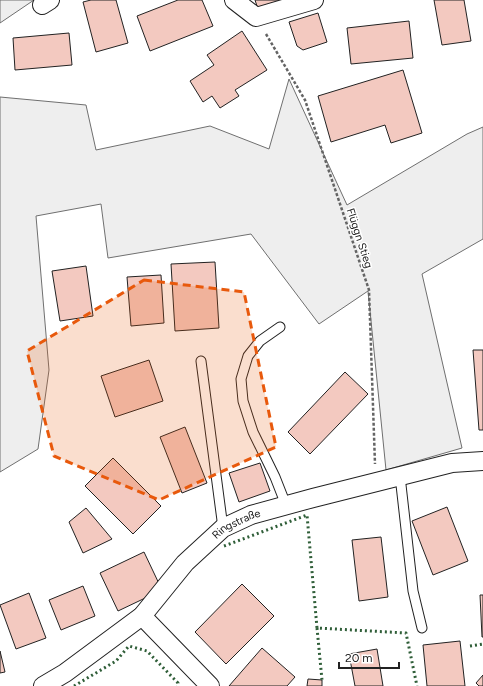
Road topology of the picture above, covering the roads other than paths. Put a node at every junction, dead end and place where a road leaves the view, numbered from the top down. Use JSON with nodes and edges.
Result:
{"nodes":[{"id":1,"x":234,"y":0,"type":"edge"},
{"id":2,"x":314,"y":0,"type":"edge"},
{"id":3,"x":280,"y":327,"type":"dead end"},
{"id":4,"x":201,"y":361,"type":"dead end"},
{"id":5,"x":483,"y":461,"type":"edge"},
{"id":6,"x":400,"y":476,"type":"junction"},
{"id":7,"x":286,"y":505,"type":"junction"},
{"id":8,"x":223,"y":528,"type":"junction"},
{"id":9,"x":142,"y":616,"type":"junction"},
{"id":10,"x":422,"y":628,"type":"dead end"},
{"id":11,"x":43,"y":686,"type":"edge"},
{"id":12,"x":210,"y":686,"type":"edge"}],
"edges":[{"from":1,"to":2,"type":"street"},
{"from":3,"to":7,"type":"lane"},
{"from":4,"to":8,"type":"lane"},
{"from":5,"to":6,"type":"street","name":"Ringstraße"},
{"from":6,"to":7,"type":"street","name":"Ringstraße"},
{"from":6,"to":10,"type":"lane"},
{"from":7,"to":8,"type":"street","name":"Ringstraße"},
{"from":8,"to":9,"type":"street","name":"Ringstraße"},
{"from":9,"to":11,"type":"street","name":"Ringstraße"},
{"from":9,"to":12,"type":"street"}]}
